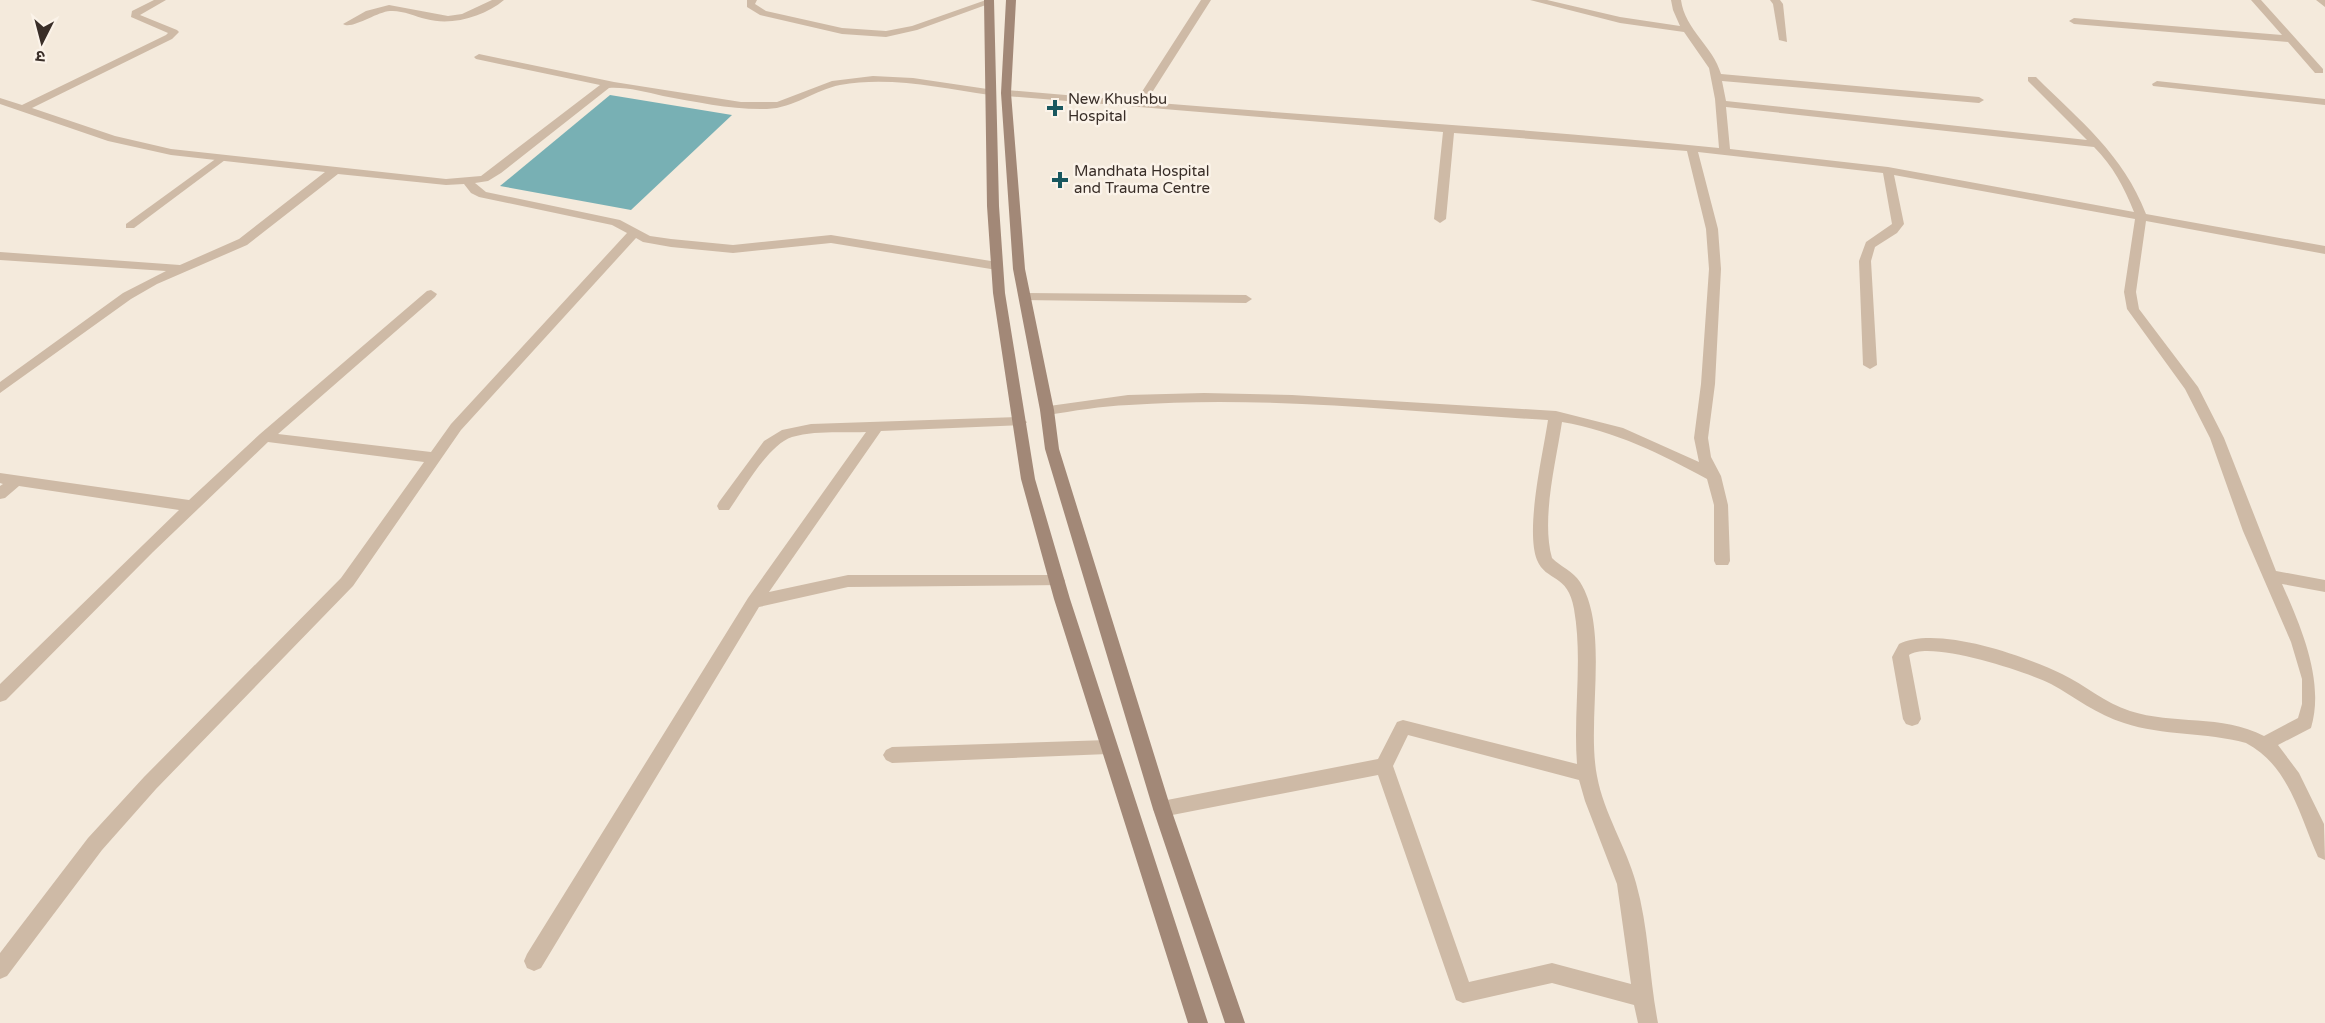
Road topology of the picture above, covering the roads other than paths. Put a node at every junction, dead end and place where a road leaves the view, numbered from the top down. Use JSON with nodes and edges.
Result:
{"nodes":[{"id":1,"x":161,"y":0,"type":"edge"},
{"id":2,"x":499,"y":0,"type":"edge"},
{"id":3,"x":752,"y":0,"type":"edge"},
{"id":4,"x":1011,"y":0,"type":"edge"},
{"id":5,"x":1206,"y":0,"type":"edge"},
{"id":6,"x":1535,"y":0,"type":"edge"},
{"id":7,"x":1676,"y":0,"type":"edge"},
{"id":8,"x":1775,"y":0,"type":"edge"},
{"id":9,"x":2256,"y":0,"type":"edge"},
{"id":10,"x":989,"y":1,"type":"edge"},
{"id":11,"x":2074,"y":21,"type":"dead end"},
{"id":12,"x":348,"y":24,"type":"dead end"},
{"id":13,"x":1687,"y":30,"type":"junction"},
{"id":14,"x":2291,"y":39,"type":"junction"},
{"id":15,"x":1784,"y":40,"type":"dead end"},
{"id":16,"x":479,"y":57,"type":"dead end"},
{"id":17,"x":2319,"y":71,"type":"dead end"},
{"id":18,"x":1716,"y":77,"type":"junction"},
{"id":19,"x":2032,"y":79,"type":"dead end"},
{"id":20,"x":615,"y":84,"type":"junction"},
{"id":21,"x":2157,"y":84,"type":"dead end"},
{"id":22,"x":990,"y":92,"type":"junction"},
{"id":23,"x":1006,"y":93,"type":"junction"},
{"id":24,"x":1980,"y":100,"type":"dead end"},
{"id":25,"x":0,"y":101,"type":"edge"},
{"id":26,"x":2325,"y":102,"type":"edge"},
{"id":27,"x":1719,"y":103,"type":"junction"},
{"id":28,"x":1139,"y":105,"type":"junction"},
{"id":29,"x":24,"y":108,"type":"junction"},
{"id":30,"x":1449,"y":129,"type":"junction"},
{"id":31,"x":2097,"y":144,"type":"junction"},
{"id":32,"x":1692,"y":149,"type":"junction"},
{"id":33,"x":1725,"y":152,"type":"junction"},
{"id":34,"x":221,"y":158,"type":"junction"},
{"id":35,"x":1888,"y":170,"type":"junction"},
{"id":36,"x":334,"y":171,"type":"junction"},
{"id":37,"x":468,"y":182,"type":"junction"},
{"id":38,"x":2141,"y":216,"type":"junction"},
{"id":39,"x":1440,"y":219,"type":"dead end"},
{"id":40,"x":130,"y":226,"type":"dead end"},
{"id":41,"x":634,"y":233,"type":"junction"},
{"id":42,"x":2325,"y":250,"type":"edge"},
{"id":43,"x":0,"y":256,"type":"edge"},
{"id":44,"x":997,"y":266,"type":"junction"},
{"id":45,"x":182,"y":268,"type":"junction"},
{"id":46,"x":430,"y":294,"type":"dead end"},
{"id":47,"x":1026,"y":297,"type":"junction"},
{"id":48,"x":1246,"y":299,"type":"dead end"},
{"id":49,"x":1870,"y":365,"type":"dead end"},
{"id":50,"x":0,"y":389,"type":"edge"},
{"id":51,"x":1047,"y":410,"type":"junction"},
{"id":52,"x":1557,"y":416,"type":"junction"},
{"id":53,"x":1020,"y":422,"type":"junction"},
{"id":54,"x":877,"y":427,"type":"junction"},
{"id":55,"x":264,"y":437,"type":"junction"},
{"id":56,"x":435,"y":458,"type":"junction"},
{"id":57,"x":1714,"y":476,"type":"junction"},
{"id":58,"x":0,"y":478,"type":"edge"},
{"id":59,"x":16,"y":480,"type":"junction"},
{"id":60,"x":0,"y":495,"type":"edge"},
{"id":61,"x":191,"y":506,"type":"junction"},
{"id":62,"x":724,"y":506,"type":"dead end"},
{"id":63,"x":1722,"y":561,"type":"dead end"},
{"id":64,"x":2271,"y":576,"type":"junction"},
{"id":65,"x":1057,"y":580,"type":"junction"},
{"id":66,"x":2325,"y":586,"type":"edge"},
{"id":67,"x":754,"y":602,"type":"junction"},
{"id":68,"x":0,"y":695,"type":"edge"},
{"id":69,"x":1912,"y":719,"type":"dead end"},
{"id":70,"x":2264,"y":744,"type":"junction"},
{"id":71,"x":1108,"y":747,"type":"junction"},
{"id":72,"x":892,"y":755,"type":"dead end"},
{"id":73,"x":1384,"y":766,"type":"junction"},
{"id":74,"x":1587,"y":774,"type":"junction"},
{"id":75,"x":1162,"y":809,"type":"junction"},
{"id":76,"x":2325,"y":851,"type":"edge"},
{"id":77,"x":534,"y":961,"type":"dead end"},
{"id":78,"x":0,"y":969,"type":"edge"},
{"id":79,"x":1641,"y":997,"type":"junction"},
{"id":80,"x":1198,"y":1023,"type":"edge"},
{"id":81,"x":1235,"y":1023,"type":"edge"},
{"id":82,"x":1648,"y":1023,"type":"edge"}],
"edges":[{"from":1,"to":29,"type":"street"},
{"from":2,"to":12,"type":"street"},
{"from":3,"to":10,"type":"street"},
{"from":4,"to":23,"type":"street"},
{"from":5,"to":28,"type":"street"},
{"from":6,"to":13,"type":"street"},
{"from":7,"to":13,"type":"street"},
{"from":8,"to":15,"type":"street"},
{"from":9,"to":14,"type":"street"},
{"from":10,"to":22,"type":"street"},
{"from":11,"to":14,"type":"street"},
{"from":13,"to":18,"type":"street"},
{"from":14,"to":17,"type":"street"},
{"from":16,"to":20,"type":"street"},
{"from":18,"to":24,"type":"street"},
{"from":18,"to":27,"type":"street"},
{"from":19,"to":31,"type":"street"},
{"from":20,"to":22,"type":"street"},
{"from":20,"to":37,"type":"street"},
{"from":21,"to":26,"type":"street"},
{"from":22,"to":44,"type":"street"},
{"from":23,"to":28,"type":"street"},
{"from":23,"to":47,"type":"street"},
{"from":25,"to":29,"type":"street"},
{"from":27,"to":31,"type":"street"},
{"from":27,"to":33,"type":"street"},
{"from":28,"to":30,"type":"street"},
{"from":29,"to":34,"type":"street"},
{"from":30,"to":32,"type":"street"},
{"from":30,"to":39,"type":"street"},
{"from":31,"to":38,"type":"street"},
{"from":32,"to":33,"type":"street"},
{"from":32,"to":57,"type":"street"},
{"from":33,"to":35,"type":"street"},
{"from":34,"to":36,"type":"street"},
{"from":34,"to":40,"type":"street"},
{"from":35,"to":38,"type":"street"},
{"from":35,"to":49,"type":"street"},
{"from":36,"to":37,"type":"street"},
{"from":36,"to":45,"type":"street"},
{"from":37,"to":41,"type":"street"},
{"from":38,"to":42,"type":"street"},
{"from":38,"to":64,"type":"street"},
{"from":41,"to":44,"type":"street"},
{"from":41,"to":56,"type":"street"},
{"from":43,"to":45,"type":"street"},
{"from":44,"to":53,"type":"street"},
{"from":45,"to":50,"type":"street"},
{"from":46,"to":55,"type":"street"},
{"from":47,"to":48,"type":"street"},
{"from":47,"to":51,"type":"street"},
{"from":51,"to":52,"type":"street"},
{"from":51,"to":75,"type":"street"},
{"from":52,"to":57,"type":"street"},
{"from":52,"to":74,"type":"street"},
{"from":53,"to":54,"type":"street"},
{"from":53,"to":65,"type":"street"},
{"from":54,"to":62,"type":"street"},
{"from":54,"to":67,"type":"street"},
{"from":55,"to":56,"type":"street"},
{"from":55,"to":61,"type":"street"},
{"from":56,"to":78,"type":"street"},
{"from":57,"to":63,"type":"street"},
{"from":58,"to":59,"type":"street"},
{"from":59,"to":60,"type":"street"},
{"from":59,"to":61,"type":"street"},
{"from":61,"to":68,"type":"street"},
{"from":64,"to":66,"type":"street"},
{"from":64,"to":70,"type":"street"},
{"from":65,"to":67,"type":"street"},
{"from":65,"to":71,"type":"street"},
{"from":67,"to":77,"type":"street"},
{"from":69,"to":70,"type":"street"},
{"from":70,"to":76,"type":"street"},
{"from":71,"to":72,"type":"street"},
{"from":71,"to":80,"type":"street"},
{"from":73,"to":74,"type":"street"},
{"from":73,"to":75,"type":"street"},
{"from":73,"to":79,"type":"street"},
{"from":74,"to":79,"type":"street"},
{"from":75,"to":81,"type":"street"},
{"from":79,"to":82,"type":"street"}]}
